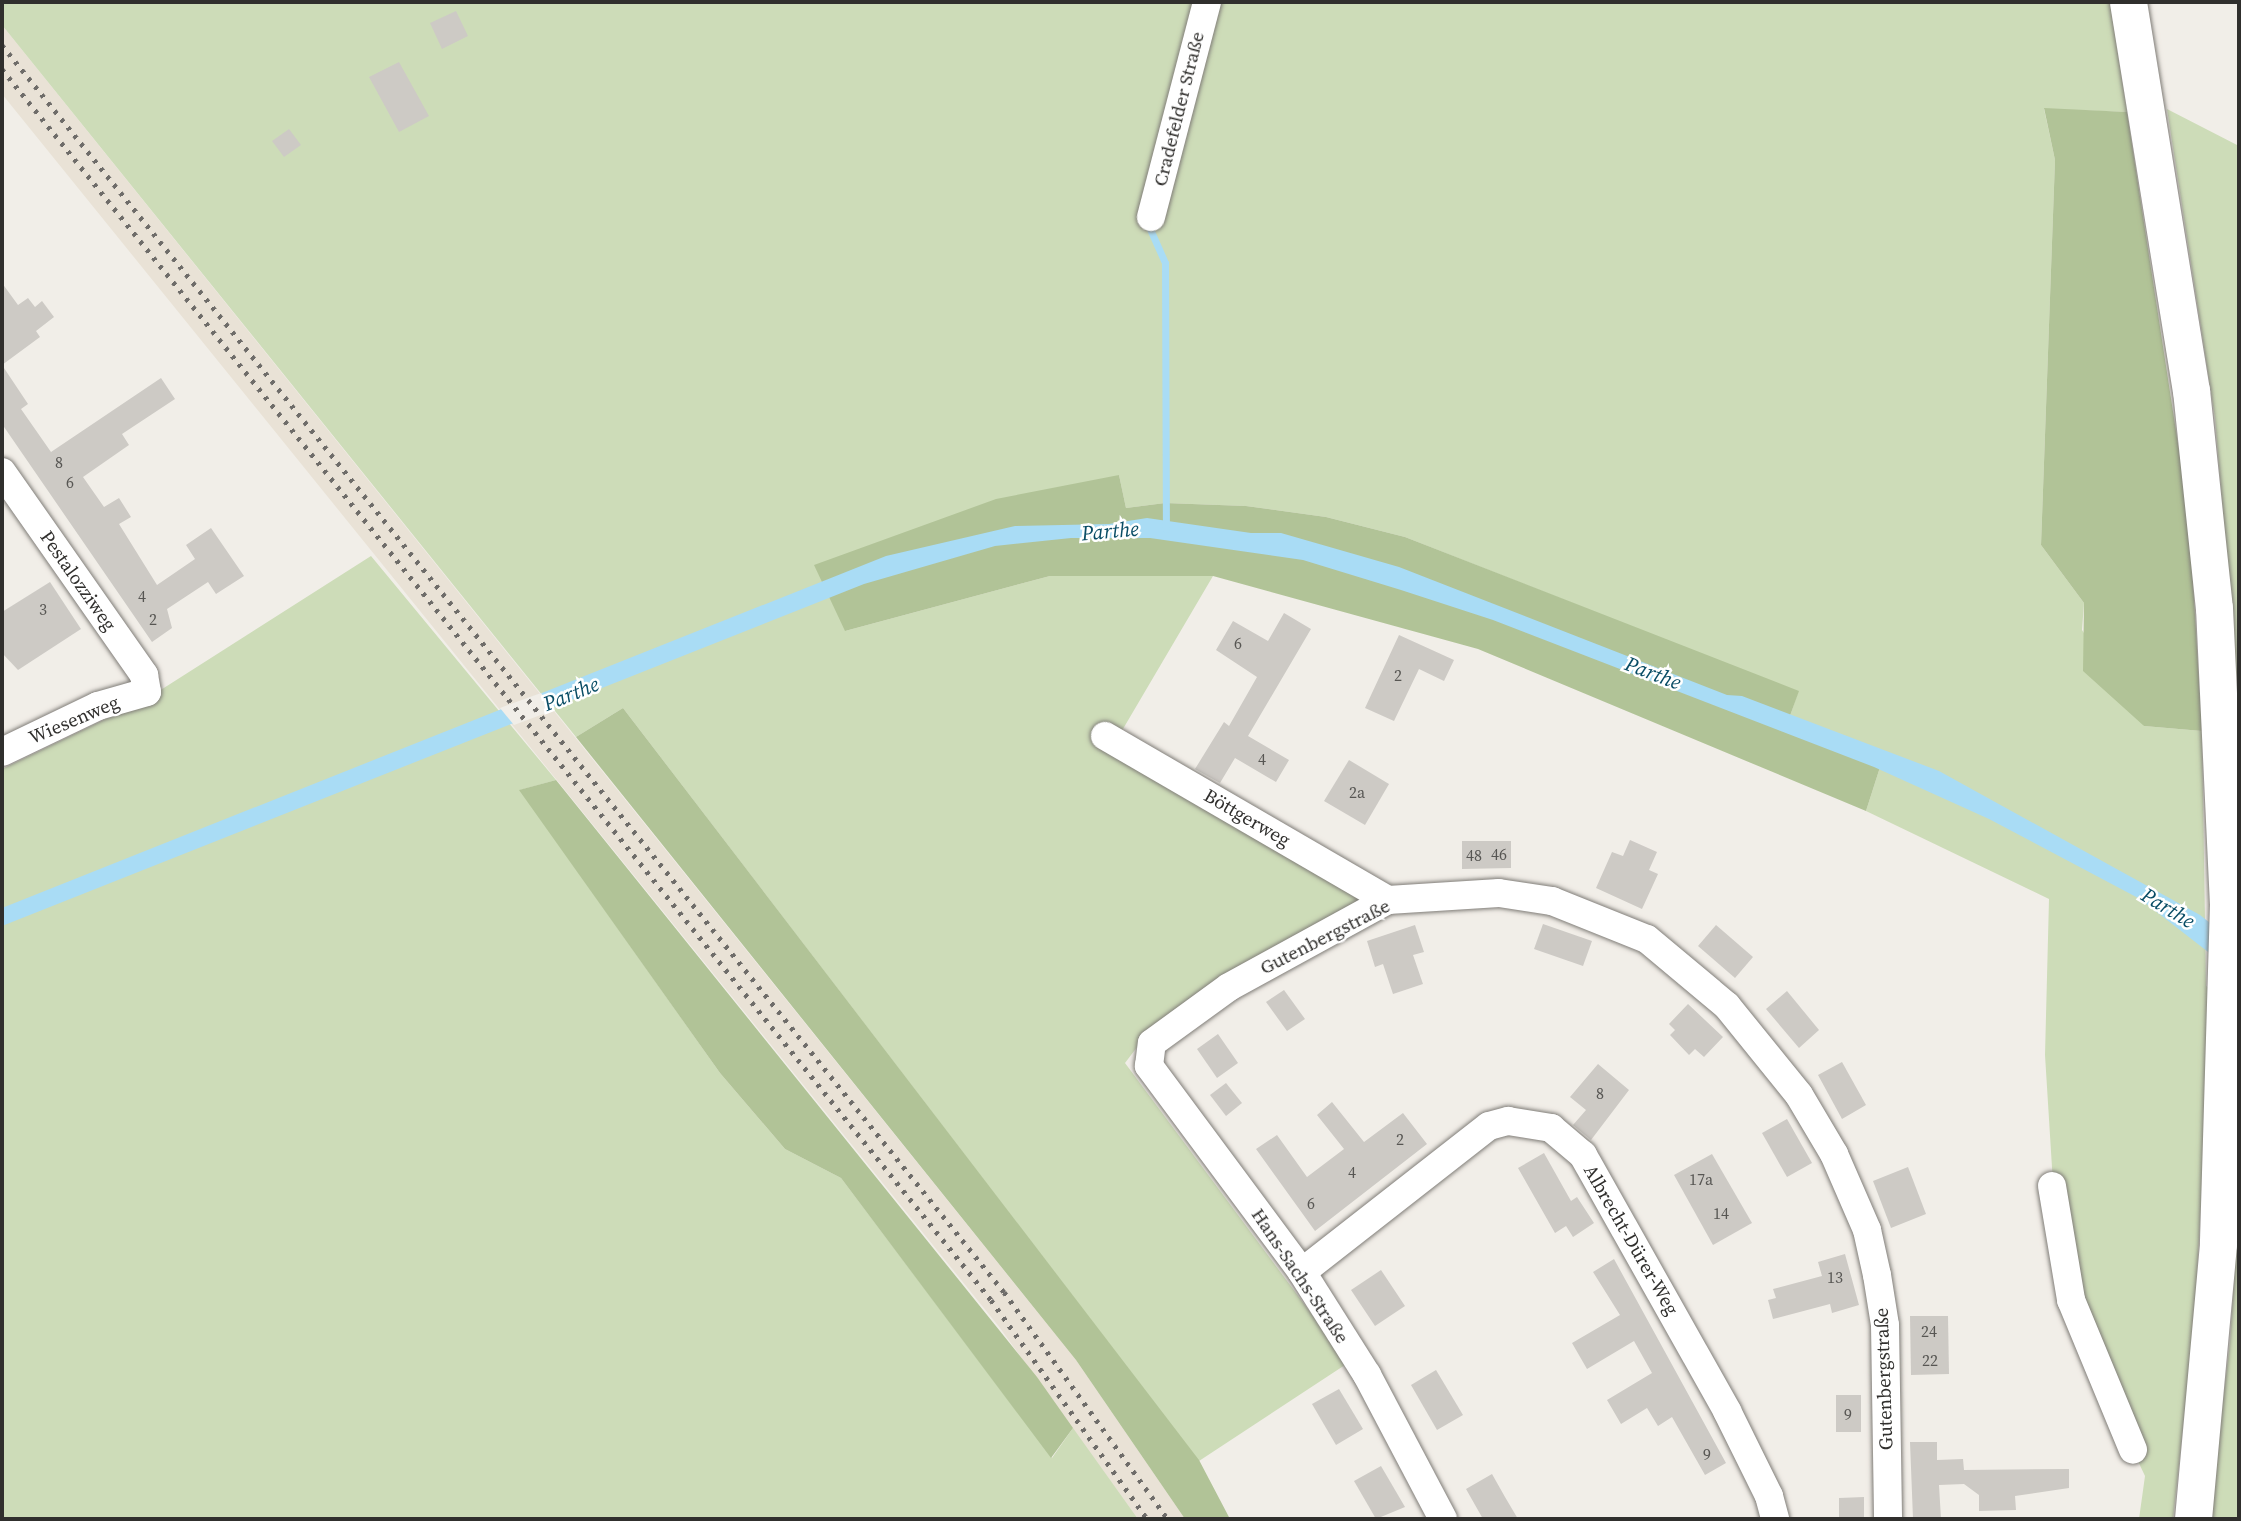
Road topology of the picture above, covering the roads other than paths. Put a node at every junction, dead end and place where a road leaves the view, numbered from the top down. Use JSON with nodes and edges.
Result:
{"nodes":[{"id":1,"x":1207,"y":2,"type":"edge"},
{"id":2,"x":2128,"y":2,"type":"edge"},
{"id":3,"x":1151,"y":217,"type":"dead end"},
{"id":4,"x":2,"y":472,"type":"edge"},
{"id":5,"x":147,"y":692,"type":"joint"},
{"id":6,"x":1105,"y":736,"type":"dead end"},
{"id":7,"x":2,"y":752,"type":"edge"},
{"id":8,"x":1388,"y":900,"type":"junction"},
{"id":9,"x":1152,"y":1042,"type":"joint"},
{"id":10,"x":2052,"y":1186,"type":"dead end"},
{"id":11,"x":1302,"y":1272,"type":"junction"},
{"id":12,"x":2133,"y":1450,"type":"dead end"},
{"id":13,"x":1443,"y":1519,"type":"edge"},
{"id":14,"x":1775,"y":1519,"type":"edge"},
{"id":15,"x":1888,"y":1519,"type":"edge"},
{"id":16,"x":2193,"y":1519,"type":"edge"}],
"edges":[{"from":1,"to":3,"type":"street","name":"Cradefelder Straße"},
{"from":2,"to":16,"type":"main road"},
{"from":4,"to":5,"type":"street","name":"Pestalozziweg"},
{"from":5,"to":7,"type":"street","name":"Wiesenweg"},
{"from":6,"to":8,"type":"street","name":"Böttgerweg"},
{"from":8,"to":9,"type":"street","name":"Gutenbergstraße"},
{"from":8,"to":15,"type":"street","name":"Gutenbergstraße"},
{"from":9,"to":11,"type":"street","name":"Hans-Sachs-Straße"},
{"from":10,"to":12,"type":"street"},
{"from":11,"to":13,"type":"street","name":"Hans-Sachs-Straße"},
{"from":11,"to":14,"type":"street","name":"Albrecht-Dürer-Weg"}]}
